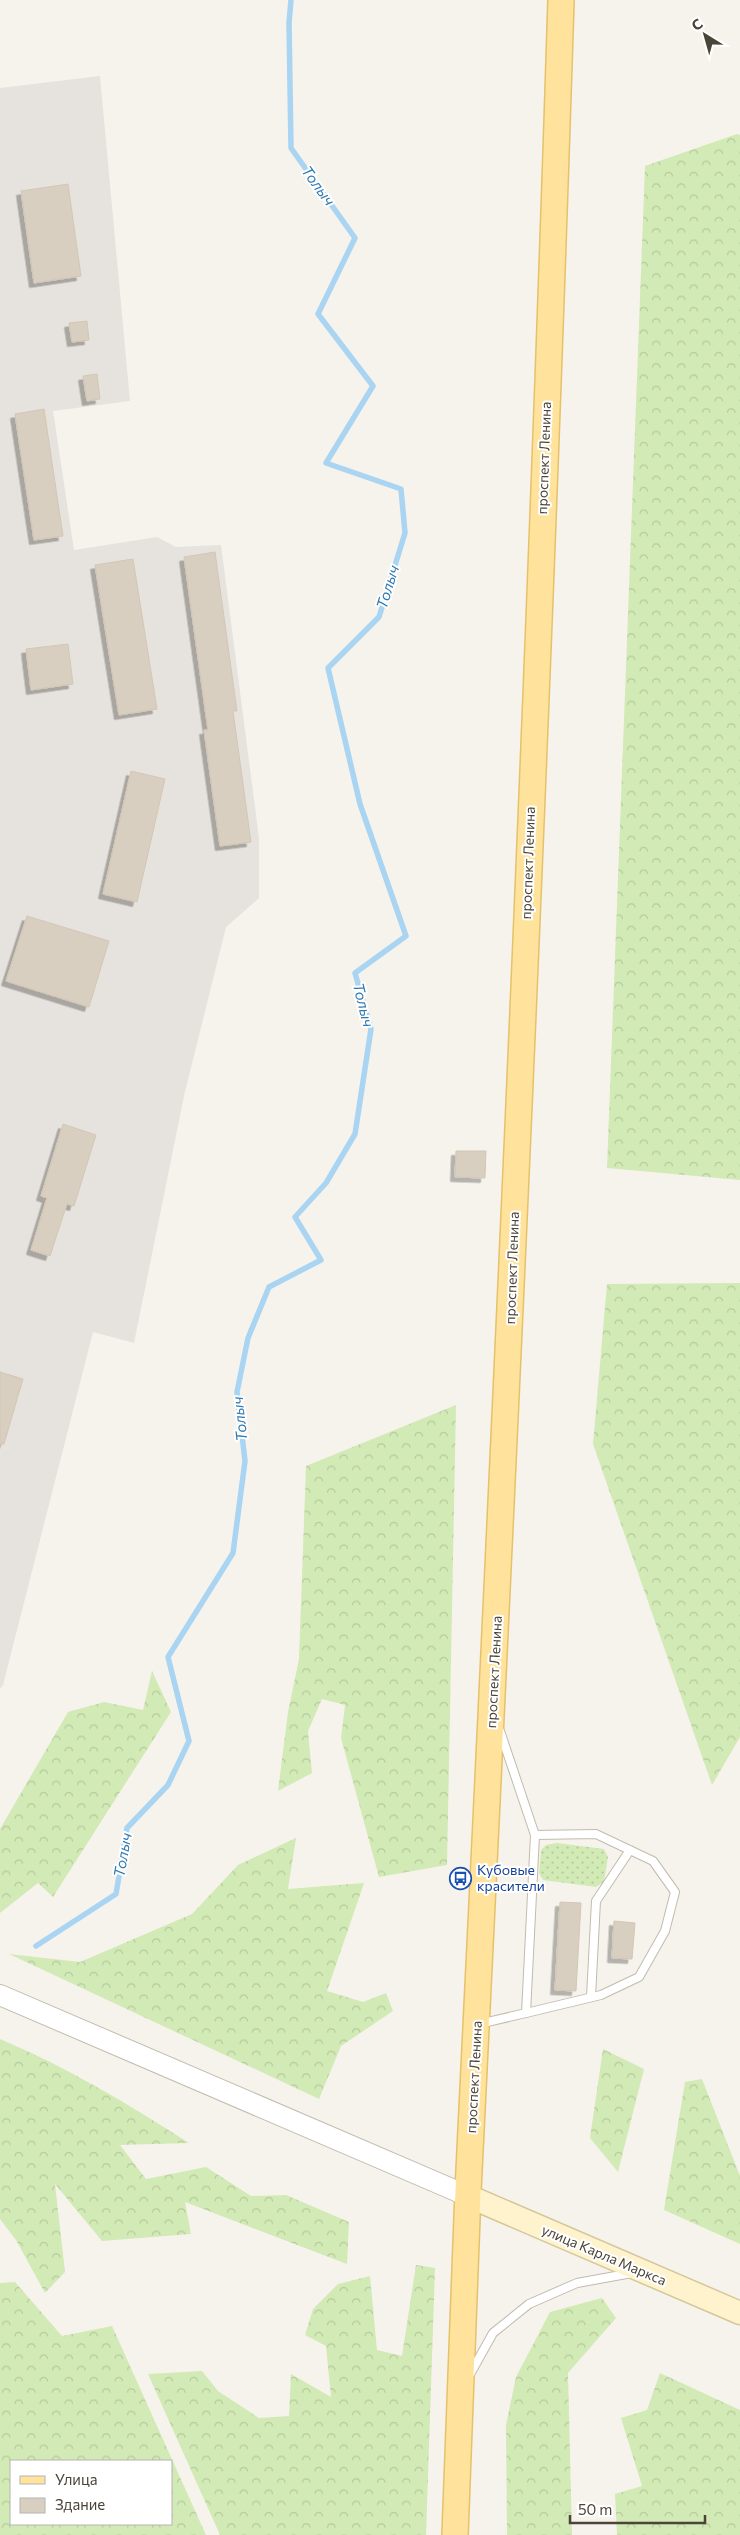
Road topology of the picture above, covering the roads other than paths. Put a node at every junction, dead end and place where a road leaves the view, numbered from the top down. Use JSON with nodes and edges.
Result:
{"nodes":[{"id":1,"x":562,"y":0,"type":"edge"},
{"id":2,"x":493,"y":1711,"type":"junction"},
{"id":3,"x":535,"y":1835,"type":"junction"},
{"id":4,"x":630,"y":1850,"type":"junction"},
{"id":5,"x":0,"y":1995,"type":"edge"},
{"id":6,"x":591,"y":1997,"type":"junction"},
{"id":7,"x":526,"y":2013,"type":"junction"},
{"id":8,"x":477,"y":2024,"type":"junction"},
{"id":9,"x":468,"y":2196,"type":"junction"},
{"id":10,"x":643,"y":2271,"type":"junction"},
{"id":11,"x":740,"y":2313,"type":"edge"},
{"id":12,"x":461,"y":2391,"type":"junction"},
{"id":13,"x":455,"y":2535,"type":"edge"}],
"edges":[{"from":1,"to":2,"type":"main road","name":"проспект Ленина"},
{"from":2,"to":3,"type":"lane"},
{"from":2,"to":8,"type":"main road","name":"проспект Ленина"},
{"from":3,"to":4,"type":"lane"},
{"from":3,"to":7,"type":"lane"},
{"from":4,"to":6,"type":"lane"},
{"from":4,"to":6,"type":"lane"},
{"from":5,"to":9,"type":"street"},
{"from":6,"to":7,"type":"lane"},
{"from":7,"to":8,"type":"lane"},
{"from":8,"to":9,"type":"main road","name":"проспект Ленина"},
{"from":9,"to":10,"type":"main road","name":"улица Карла Маркса"},
{"from":9,"to":12,"type":"main road","name":"проспект Ленина"},
{"from":10,"to":11,"type":"main road","name":"улица Карла Маркса"},
{"from":10,"to":12,"type":"lane"},
{"from":12,"to":13,"type":"main road","name":"проспект Ленина"}]}
